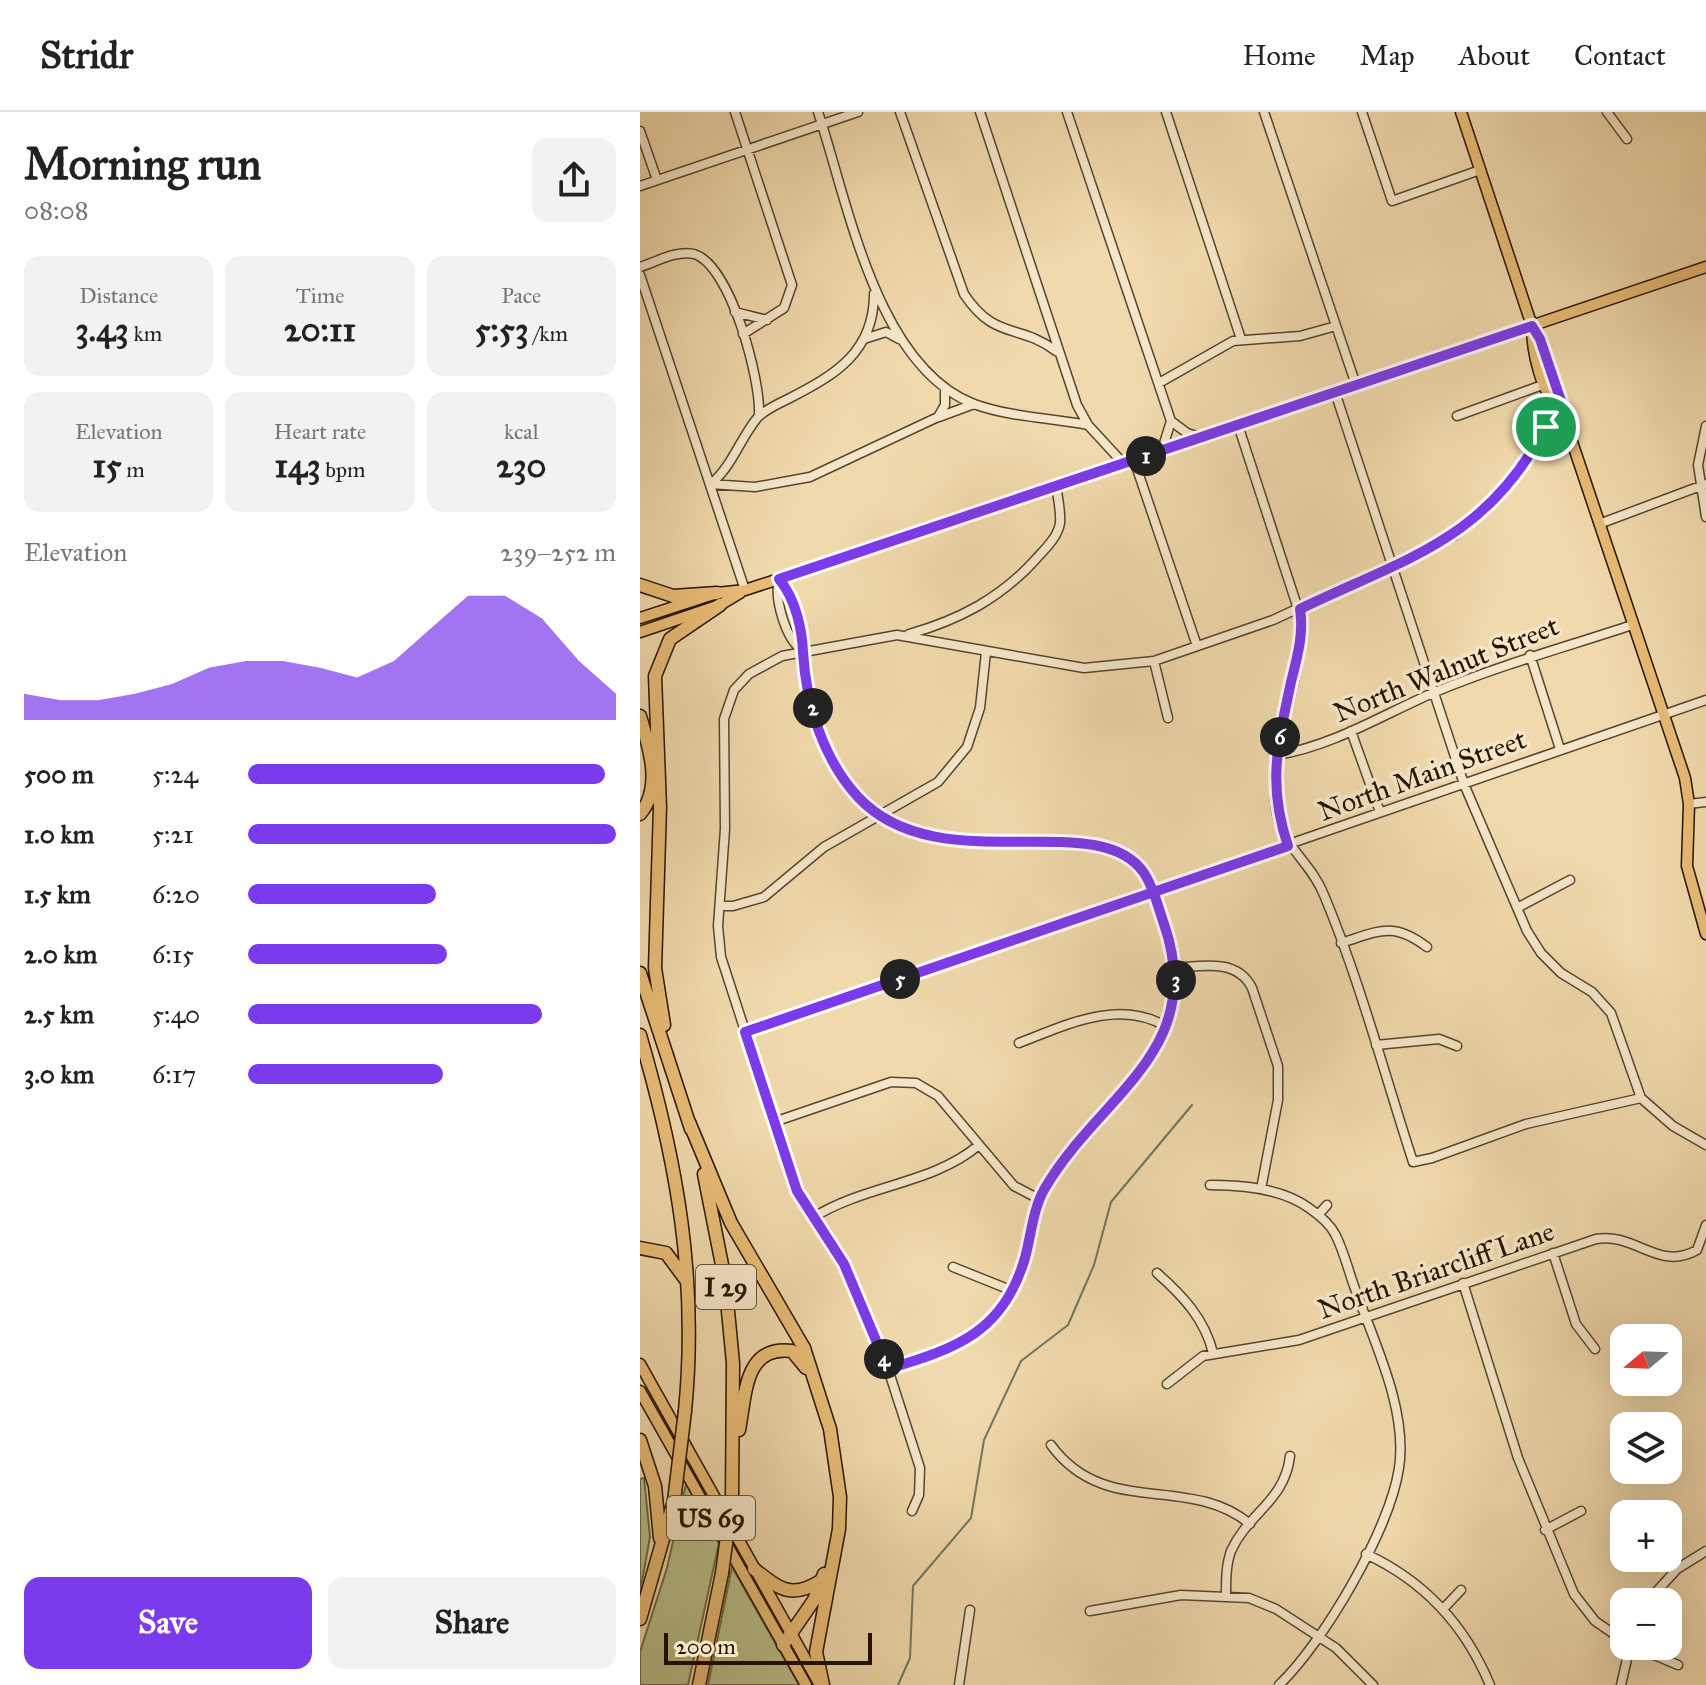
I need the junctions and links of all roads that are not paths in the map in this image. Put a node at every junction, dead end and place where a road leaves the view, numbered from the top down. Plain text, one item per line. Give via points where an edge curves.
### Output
1 (735, 112) edge
2 (818, 112) edge
3 (858, 112) edge
4 (900, 112) edge
5 (980, 112) edge
6 (1067, 112) edge
7 (1166, 112) edge
8 (1264, 112) edge
9 (1362, 112) edge
10 (1461, 112) edge
11 (1607, 112) edge
12 (822, 125) junction
13 (640, 131) edge
14 (1627, 139) dead end
15 (748, 150) junction
16 (1480, 170) junction
17 (657, 180) junction
18 (640, 186) edge
19 (640, 267) edge
20 (1706, 267) edge
21 (640, 275) edge
22 (874, 285) junction
23 (735, 312) junction
24 (768, 320) junction
25 (1336, 326) junction
26 (1532, 326) junction
27 (1049, 328) junction
28 (743, 334) junction
29 (863, 339) junction
30 (1037, 339) junction
31 (1241, 339) junction
32 (900, 340) junction
33 (1056, 352) junction
34 (1159, 383) junction
35 (1545, 384) junction
36 (1356, 385) junction
37 (945, 388) junction
38 (1335, 392) junction
39 (759, 393) junction
40 (974, 404) junction
41 (777, 405) junction
42 (1077, 405) junction
43 (1562, 412) junction
44 (759, 415) junction
45 (1457, 416) dead end
46 (938, 417) junction
47 (1065, 421) junction
48 (1171, 421) junction
49 (1088, 425) junction
50 (1238, 425) junction
51 (1706, 426) edge
52 (1201, 437) junction
53 (1162, 450) junction
54 (1128, 462) junction
55 (723, 472) junction
56 (728, 483) junction
57 (710, 484) junction
58 (1703, 485) edge
59 (1056, 486) junction
60 (1706, 517) edge
61 (1599, 524) junction
62 (1390, 566) junction
63 (779, 579) junction
64 (640, 585) edge
65 (745, 590) junction
66 (719, 599) junction
67 (1300, 609) junction
68 (640, 618) edge
69 (1632, 625) junction
70 (930, 628) junction
71 (640, 632) edge
72 (905, 635) junction
73 (930, 641) junction
74 (1197, 646) junction
75 (803, 651) junction
76 (986, 652) junction
77 (1530, 655) junction
78 (1154, 661) junction
79 (1434, 693) junction
80 (1706, 700) edge
81 (1663, 713) junction
82 (640, 716) edge
83 (1168, 718) dead end
84 (1351, 731) junction
85 (1560, 749) junction
86 (1277, 755) junction
87 (1464, 784) junction
88 (1706, 802) edge
89 (1689, 804) junction
90 (891, 809) junction
91 (871, 810) junction
92 (1380, 812) junction
93 (640, 814) edge
94 (880, 816) junction
95 (871, 821) junction
96 (891, 822) junction
97 (1288, 846) junction
98 (1570, 880) dead end
99 (1153, 892) junction
100 (720, 906) junction
101 (1517, 908) junction
102 (1705, 926) edge
103 (1341, 943) junction
104 (1427, 947) dead end
105 (1175, 968) junction
106 (640, 973) edge
107 (1167, 1027) junction
108 (745, 1032) junction
109 (640, 1035) edge
110 (1019, 1043) dead end
111 (1376, 1045) junction
112 (1457, 1046) dead end
113 (665, 1048) junction
114 (1279, 1091) junction
115 (1291, 1091) dead end
116 (1641, 1098) junction
117 (689, 1122) junction
118 (774, 1122) junction
119 (979, 1145) junction
120 (1706, 1145) edge
121 (1210, 1185) dead end
122 (1261, 1189) junction
123 (1039, 1199) junction
124 (1327, 1205) dead end
125 (1318, 1215) junction
126 (814, 1217) junction
127 (1706, 1225) edge
128 (640, 1248) edge
129 (1553, 1253) junction
130 (953, 1267) dead end
131 (1157, 1273) dead end
132 (1463, 1283) junction
133 (688, 1284) junction
134 (1013, 1291) junction
135 (1365, 1317) junction
136 (1595, 1349) dead end
137 (1213, 1353) junction
138 (640, 1364) edge
139 (888, 1369) junction
140 (1167, 1384) dead end
141 (640, 1391) edge
142 (640, 1440) edge
143 (1051, 1445) dead end
144 (734, 1456) junction
145 (1290, 1456) dead end
146 (912, 1511) dead end
147 (1581, 1511) dead end
148 (1250, 1524) junction
149 (1545, 1530) junction
150 (1706, 1551) edge
151 (1366, 1554) junction
152 (661, 1557) junction
153 (754, 1569) junction
154 (822, 1580) junction
155 (1660, 1588) edge
156 (1461, 1590) dead end
157 (1226, 1595) junction
158 (1443, 1609) junction
159 (970, 1610) dead end
160 (1090, 1611) dead end
161 (640, 1619) edge
162 (790, 1632) junction
163 (1610, 1633) edge
164 (1318, 1638) junction
165 (783, 1645) junction
166 (1628, 1660) edge
167 (1666, 1660) edge
168 (1678, 1665) dead end
169 (699, 1685) edge
170 (806, 1685) edge
171 (822, 1685) edge
172 (959, 1685) edge
173 (1279, 1685) edge
174 (1373, 1685) edge
175 (1490, 1685) edge
176 (1621, 1685) edge

1 - 15 street
2 - 12 street
3 - 12 street
4 - 30 street via 964,294 994,327
5 - 27 street
6 - 34 street
7 - 31 street
8 - 25 street
9 - 16 street via 1392,201
10 - 16 main road
11 - 14 street
12 - 15 street
12 - 22 street
13 - 17 street
15 - 17 street
15 - 24 street via 792,280 787,304
16 - 26 main road
17 - 18 street
19 - 23 street via 693,254 714,271
20 - 26 main road
21 - 57 street
22 - 29 street
22 - 32 street
23 - 24 street
23 - 28 street
24 - 28 street
25 - 31 street via 1300,336
25 - 36 street
26 - 35 main road
26 - 36 main road
26 - 43 main road
27 - 30 street
27 - 33 street
28 - 39 street
29 - 32 street via 886,332
29 - 41 street via 831,378
30 - 33 street
31 - 34 street via 1216,347
32 - 37 street
33 - 42 street
34 - 48 street
35 - 43 main road via 1553,405
35 - 45 street
36 - 38 main road
37 - 40 street
37 - 46 street
38 - 50 main road
38 - 62 street
39 - 41 street
39 - 44 street
40 - 46 street
40 - 47 street
41 - 44 street
42 - 47 street
42 - 49 street
43 - 61 main road
43 - 62 street via 1486,510 1441,543
44 - 55 street
46 - 56 street via 810,477 755,487
47 - 49 street
48 - 52 street
48 - 53 street
49 - 54 street
50 - 52 main road
50 - 67 street
51 - 58 street via 1698,465
52 - 53 main road
53 - 54 main road
54 - 59 main road
54 - 74 street
55 - 56 street
55 - 57 street
56 - 57 street
57 - 65 street
58 - 60 street
58 - 61 street
59 - 63 main road
59 - 70 street via 1060,524 1042,553 988,602
61 - 69 main road
62 - 67 street
62 - 79 street
63 - 65 main road
63 - 75 street via 779,601 793,642
64 - 66 highway via 673,596
65 - 66 main road
66 - 68 main road
66 - 71 main road
66 - 113 highway via 670,639 655,676 660,807 654,955
67 - 74 street
67 - 86 street via 1301,640
69 - 77 street, North Walnut Street
69 - 81 main road
70 - 72 street
70 - 73 street
72 - 73 street
72 - 75 street
73 - 76 street
74 - 78 street
75 - 91 street via 821,738 847,785
75 - 100 street via 749,674 734,690 724,719
76 - 78 street via 1084,668
76 - 90 street via 980,708 965,752 938,782
77 - 79 street, North Walnut Street
77 - 85 street
78 - 83 street
79 - 84 street, North Walnut Street
79 - 87 street
80 - 81 street, North Main Street
81 - 85 street, North Main Street
81 - 89 main road
82 - 93 highway via 653,777 652,794
84 - 86 street, North Walnut Street
84 - 92 street
85 - 87 street, North Main Street
86 - 97 street via 1275,801
87 - 92 street, North Main Street
87 - 101 street
88 - 89 street
89 - 102 main road via 1687,866
90 - 94 street
90 - 96 street
91 - 94 street
91 - 95 street
92 - 97 street, North Main Street
94 - 95 street
94 - 96 street
95 - 100 street via 817,852 764,897
96 - 99 street via 964,843 1104,845 1137,865
97 - 99 street, North Main Street
97 - 103 street via 1320,886
98 - 101 street
99 - 105 street
99 - 108 street, North Main Street
100 - 108 street via 721,957
101 - 116 street via 1541,953 1611,1013
103 - 104 street via 1388,928 1402,930
103 - 111 street
105 - 107 street
105 - 114 street via 1217,965 1249,981 1277,1052
106 - 113 highway, I 29
107 - 110 street via 1119,1013 1099,1015
107 - 123 street via 1155,1051
108 - 118 street
109 - 133 highway, I 29 via 681,1202
111 - 112 street via 1439,1039
111 - 116 street via 1413,1162 1526,1124
113 - 117 highway, I 29
114 - 115 street
114 - 122 street
116 - 120 street
117 - 144 highway, I 29 via 703,1164 725,1280
117 - 171 highway via 731,1223 804,1348 830,1429 839,1529 816,1652
118 - 119 street via 885,1083 911,1081 934,1093
118 - 126 street via 797,1191
119 - 123 street via 1014,1186
119 - 126 street via 937,1169 849,1199
121 - 122 street
122 - 125 street via 1290,1197
123 - 134 street
124 - 125 street
125 - 135 street via 1335,1233
126 - 139 street via 844,1264
127 - 129 street, North Briarcliff Lane via 1697,1250 1683,1258 1668,1259 1607,1237
128 - 133 highway via 666,1253
129 - 132 street, North Briarcliff Lane
129 - 136 street via 1576,1324
130 - 134 street
131 - 137 street via 1200,1320
132 - 135 street, North Briarcliff Lane
132 - 149 street
133 - 152 highway, I 29, bridge via 691,1354 674,1501
134 - 139 street via 1000,1314 973,1337
135 - 137 street, North Briarcliff Lane via 1274,1346
135 - 151 street via 1401,1440 1395,1490
137 - 140 street, North Briarcliff Lane via 1195,1360
138 - 153 main road, US 69
139 - 146 street via 920,1468
141 - 165 main road, US 69
142 - 152 highway via 655,1486
143 - 148 street via 1075,1472 1104,1486 1211,1501
144 - 154 highway via 750,1369 768,1351 792,1351 806,1368 829,1451 833,1525
144 - 169 highway, I 29, bridge via 722,1573
145 - 148 street via 1287,1479
147 - 149 street
148 - 157 street via 1229,1558
149 - 163 street via 1580,1604
150 - 155 street via 1677,1569
151 - 158 street via 1410,1579
151 - 164 street
152 - 161 highway, I 29
153 - 154 highway via 780,1590 807,1589
153 - 162 main road, US 69
154 - 162 highway
156 - 158 street
157 - 160 street via 1181,1595
157 - 164 street via 1276,1609
158 - 175 street
159 - 172 street
162 - 165 highway
162 - 171 main road, US 69
164 - 173 street
164 - 174 street via 1348,1658
165 - 170 main road, US 69
166 - 176 street
167 - 168 street

